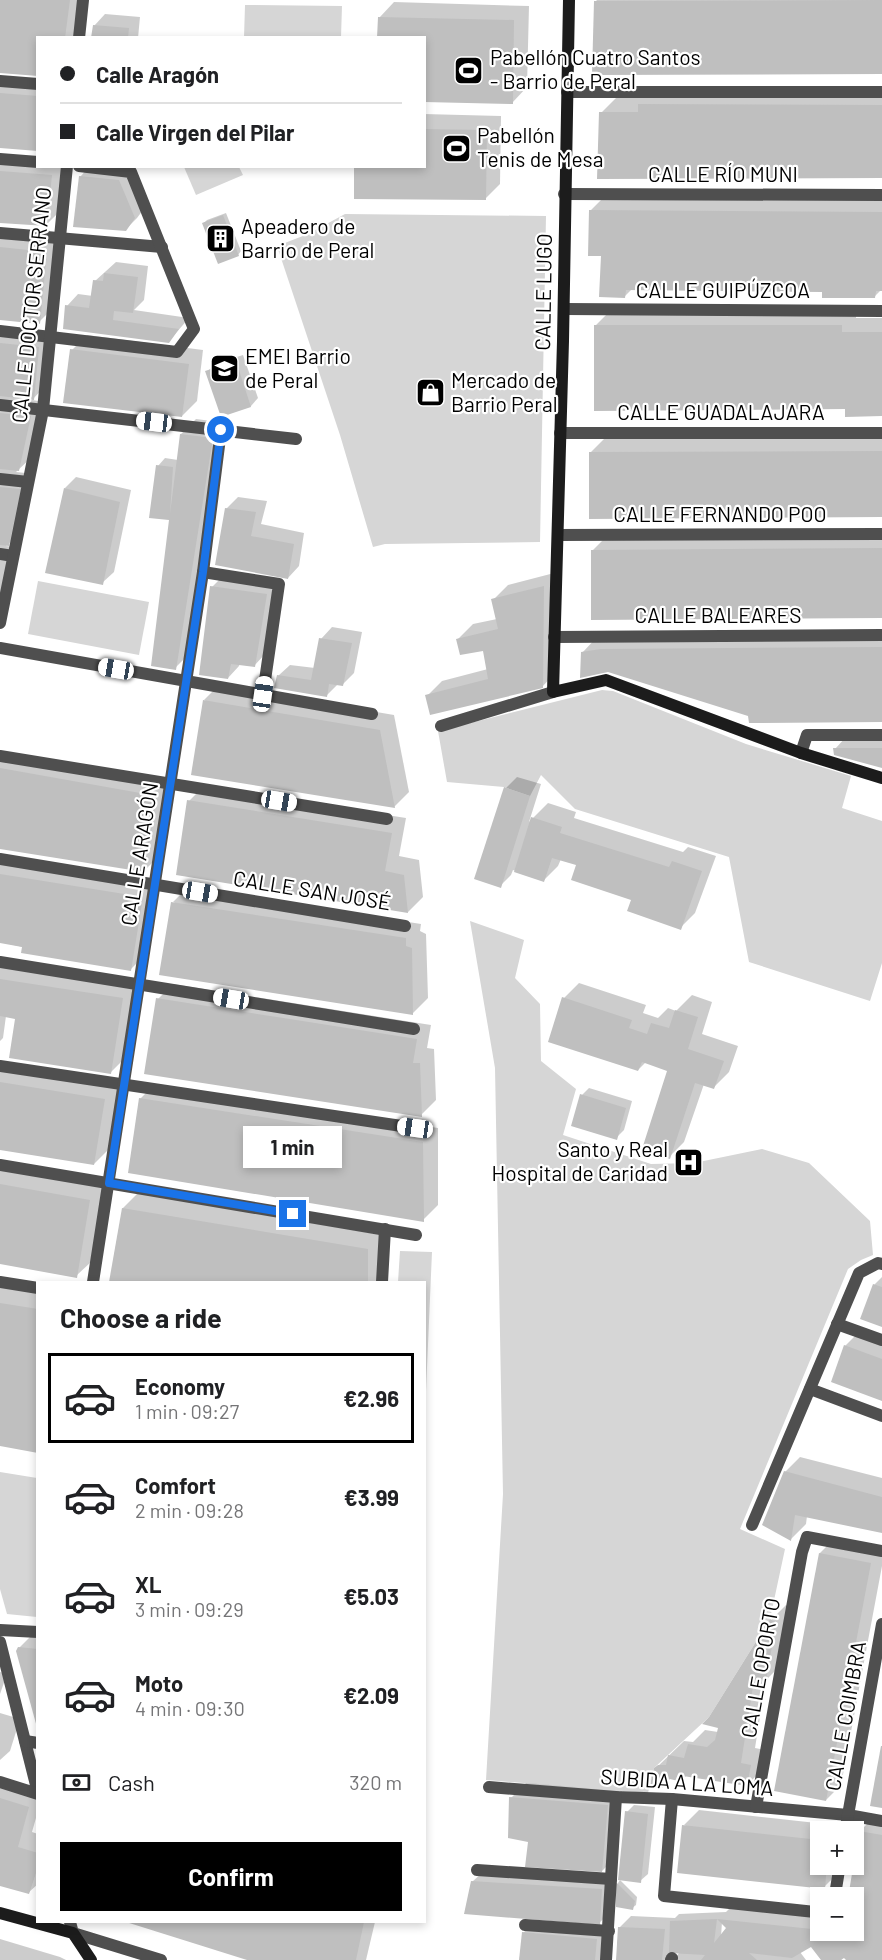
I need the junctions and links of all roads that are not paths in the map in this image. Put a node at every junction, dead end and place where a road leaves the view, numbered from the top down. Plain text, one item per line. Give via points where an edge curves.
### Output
1 (83, 0) edge
2 (569, 0) edge
3 (79, 36) edge
4 (0, 81) edge
5 (36, 84) edge
6 (567, 92) junction
7 (882, 92) edge
8 (0, 159) edge
9 (36, 162) edge
10 (67, 168) edge
11 (96, 168) edge
12 (564, 194) junction
13 (882, 195) edge
14 (0, 233) edge
15 (61, 238) junction
16 (162, 247) junction
17 (564, 309) junction
18 (882, 311) edge
19 (0, 331) edge
20 (50, 337) junction
21 (0, 405) edge
22 (43, 410) junction
23 (221, 430) junction
24 (560, 433) junction
25 (882, 433) edge
26 (296, 440) dead end
27 (0, 479) edge
28 (28, 482) junction
29 (882, 534) edge
30 (558, 535) junction
31 (0, 554) edge
32 (13, 556) junction
33 (203, 572) junction
34 (0, 623) edge
35 (882, 635) edge
36 (554, 637) junction
37 (0, 648) edge
38 (186, 681) junction
39 (553, 692) junction
40 (263, 694) junction
41 (372, 714) dead end
42 (441, 726) dead end
43 (882, 735) edge
44 (801, 753) junction
45 (0, 756) edge
46 (882, 778) edge
47 (170, 784) junction
48 (387, 819) dead end
49 (0, 859) edge
50 (155, 885) junction
51 (405, 926) dead end
52 (0, 962) edge
53 (140, 984) junction
54 (414, 1029) dead end
55 (0, 1066) edge
56 (124, 1084) junction
57 (415, 1128) dead end
58 (0, 1165) edge
59 (109, 1183) junction
60 (385, 1229) junction
61 (416, 1235) dead end
62 (882, 1264) edge
63 (93, 1281) edge
64 (382, 1281) edge
65 (0, 1282) edge
66 (36, 1288) edge
67 (837, 1324) junction
68 (882, 1340) edge
69 (810, 1389) junction
70 (882, 1416) edge
71 (752, 1525) dead end
72 (882, 1551) edge
73 (882, 1624) edge
74 (0, 1630) edge
75 (36, 1632) edge
76 (0, 1642) edge
77 (3, 1665) edge
78 (31, 1742) edge
79 (36, 1778) edge
80 (0, 1782) edge
81 (489, 1787) dead end
82 (36, 1792) edge
83 (616, 1797) junction
84 (672, 1798) junction
85 (756, 1807) junction
86 (848, 1815) junction
87 (847, 1821) edge
88 (882, 1821) edge
89 (477, 1870) dead end
90 (611, 1879) junction
91 (810, 1911) edge
92 (0, 1913) edge
93 (36, 1920) edge
94 (51, 1923) edge
95 (525, 1924) dead end
96 (71, 1927) edge
97 (609, 1931) junction
98 (91, 1960) edge
99 (161, 1960) edge
100 (606, 1960) edge

1 - 3 street
2 - 6 street, CALLE LUGO
4 - 5 street
6 - 7 street
6 - 12 street, CALLE LUGO
8 - 9 street
10 - 15 street, CALLE DOCTOR SERRANO
11 - 16 street via 131,172
12 - 13 street, CALLE RÍO MUNI
12 - 17 street, CALLE LUGO
14 - 15 street
15 - 16 street
15 - 20 street, CALLE DOCTOR SERRANO
16 - 20 street via 194,329 177,352
17 - 18 street, CALLE GUIPÚZCOA
17 - 24 street, CALLE LUGO
19 - 20 street
20 - 22 street, CALLE DOCTOR SERRANO
21 - 22 street
22 - 23 street
22 - 28 street, CALLE DOCTOR SERRANO
23 - 26 street
23 - 33 street, CALLE ARAGÓN
24 - 25 street, CALLE GUADALAJARA
24 - 30 street, CALLE LUGO
27 - 28 street
28 - 32 street, CALLE DOCTOR SERRANO
29 - 30 street, CALLE FERNANDO POO
30 - 36 street, CALLE LUGO
31 - 32 street
32 - 34 street, CALLE DOCTOR SERRANO
33 - 38 street, CALLE ARAGÓN
33 - 40 street via 279,584
35 - 36 street, CALLE BALEARES
36 - 39 street, CALLE LUGO
37 - 38 street
38 - 40 street
38 - 47 street, CALLE ARAGÓN
39 - 42 street
39 - 44 street via 606,680
40 - 41 street
43 - 44 street via 807,735
44 - 46 street
45 - 47 street
47 - 48 street
47 - 50 street, CALLE ARAGÓN
49 - 50 street, CALLE SAN JOSÉ
50 - 51 street, CALLE SAN JOSÉ
50 - 53 street, CALLE ARAGÓN
52 - 53 street
53 - 54 street
53 - 56 street, CALLE ARAGÓN
55 - 56 street
56 - 57 street
56 - 59 street, CALLE ARAGÓN
58 - 59 street
59 - 60 street
59 - 63 street, CALLE ARAGÓN
60 - 61 street
60 - 64 street
62 - 67 street via 859,1273
65 - 66 street
67 - 68 street
67 - 69 street
69 - 70 street
69 - 71 street
72 - 85 street, CALLE OPORTO via 807,1537
73 - 86 street, CALLE COIMBRA
74 - 75 street
76 - 77 street
77 - 78 street
78 - 79 street
80 - 82 street
81 - 83 street, SUBIDA A LA LOMA
83 - 84 street, SUBIDA A LA LOMA
83 - 90 street
84 - 85 street, SUBIDA A LA LOMA
84 - 91 street via 664,1896
85 - 86 street, SUBIDA A LA LOMA
86 - 87 street, CALLE COIMBRA
86 - 88 street, SUBIDA A LA LOMA
89 - 90 street
90 - 97 street
92 - 93 street
94 - 96 street
95 - 97 street
96 - 98 street
96 - 99 street
97 - 100 street

